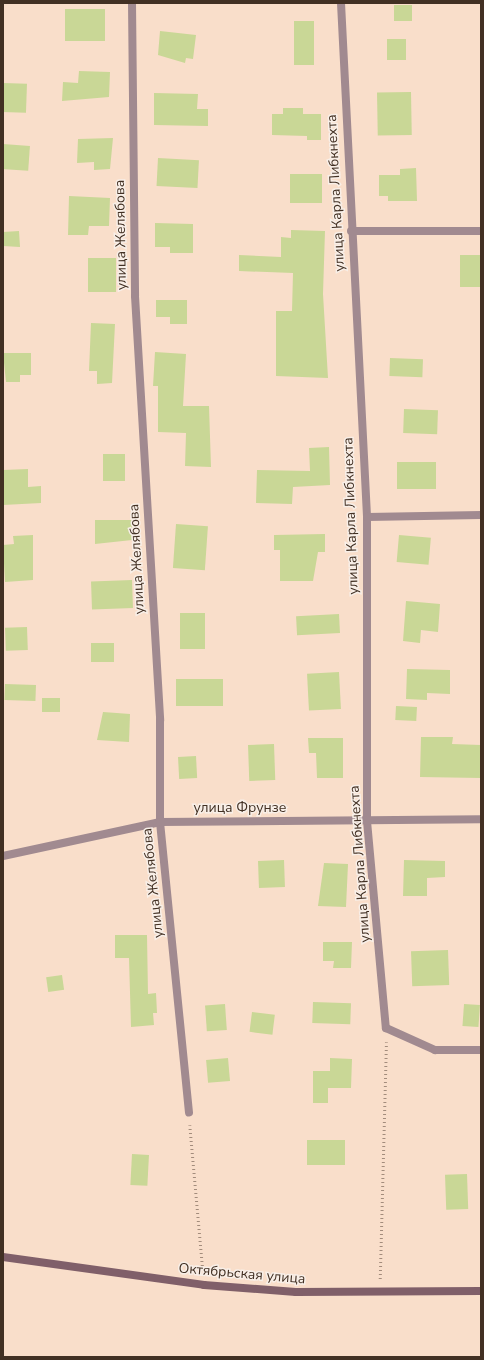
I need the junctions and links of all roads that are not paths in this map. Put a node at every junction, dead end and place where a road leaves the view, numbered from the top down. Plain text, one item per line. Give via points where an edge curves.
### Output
1 (132, 3) edge
2 (341, 3) edge
3 (481, 230) edge
4 (351, 232) junction
5 (481, 515) edge
6 (366, 517) junction
7 (481, 819) edge
8 (367, 821) junction
9 (160, 822) junction
10 (3, 856) edge
11 (481, 1050) edge
12 (189, 1113) road end
13 (3, 1257) edge
14 (481, 1291) edge

1 - 9 street, улица Желябова via 134,296 160,720
2 - 4 street, улица Карла Либкнехта
3 - 4 street
4 - 6 street, улица Карла Либкнехта
5 - 6 street
6 - 8 street, улица Карла Либкнехта
7 - 8 street, улица Фрунзе
8 - 9 street, улица Фрунзе
8 - 11 street, улица Карла Либкнехта via 386,1028 435,1050
9 - 10 street, улица Фрунзе
9 - 12 street, улица Желябова
13 - 14 main road, Октябрьская улица via 204,1285 296,1292

